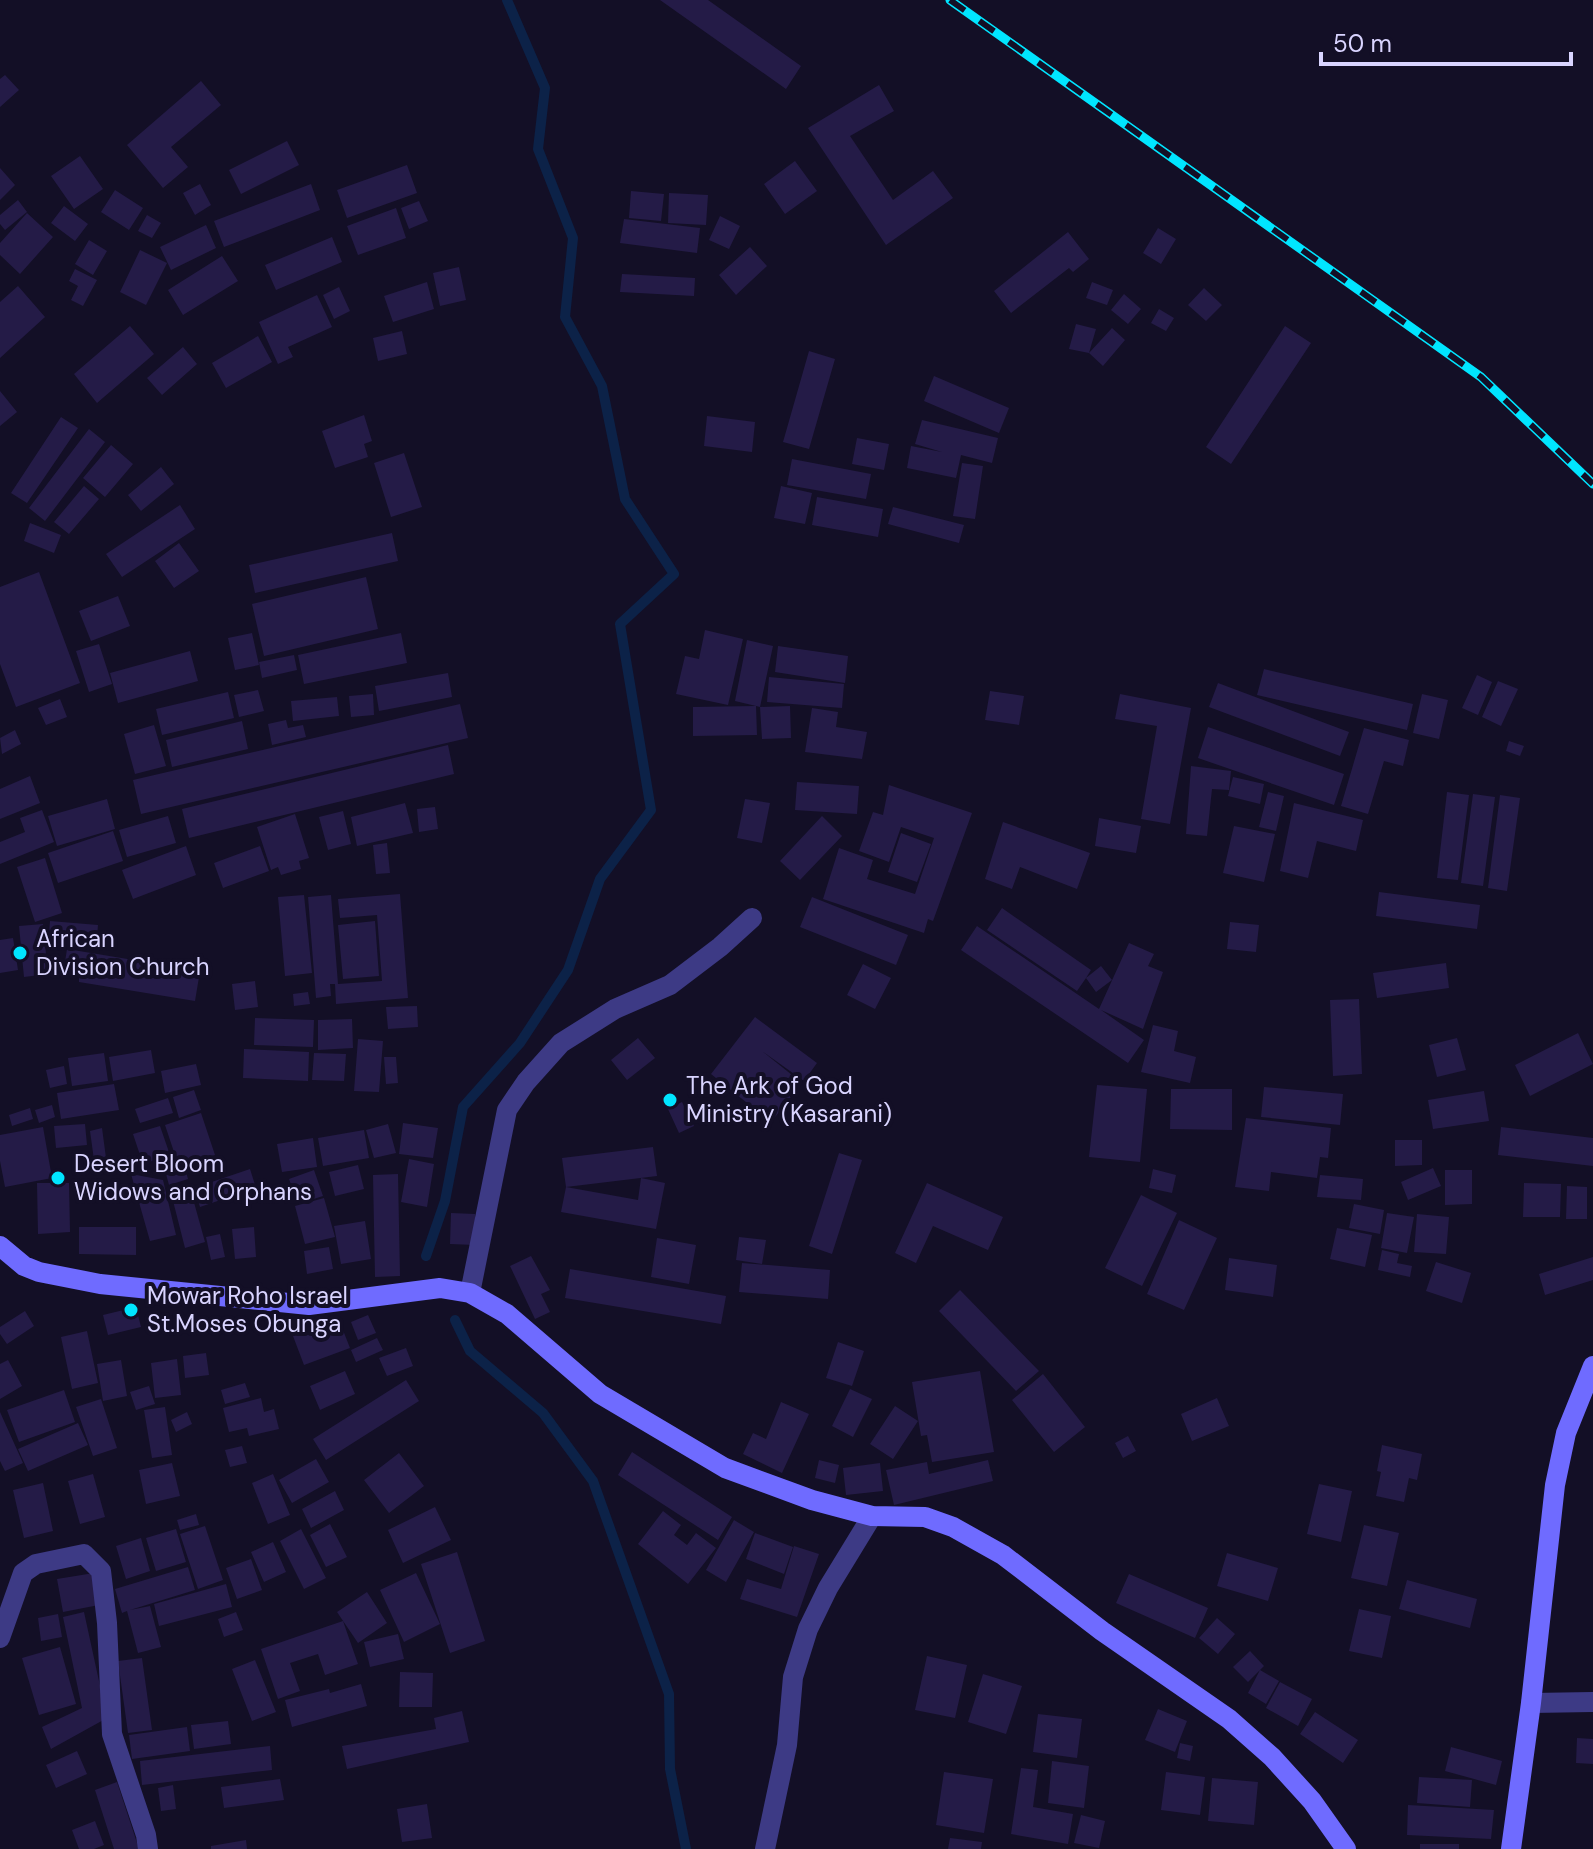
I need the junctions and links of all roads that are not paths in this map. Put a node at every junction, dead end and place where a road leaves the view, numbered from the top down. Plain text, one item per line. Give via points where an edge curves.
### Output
1 (752, 918) dead end
2 (0, 1246) edge
3 (470, 1293) junction
4 (1593, 1366) edge
5 (872, 1516) junction
6 (0, 1638) edge
7 (1593, 1702) edge
8 (1531, 1703) junction
9 (148, 1849) edge
10 (765, 1849) edge
11 (1346, 1849) edge
12 (1511, 1849) edge

1 - 3 street via 670,985 615,1009 561,1043 526,1082 507,1110
2 - 3 street via 39,1272 100,1284 309,1305 440,1288
3 - 5 street via 507,1314 600,1394 725,1468
4 - 8 street via 1566,1433 1555,1485
5 - 10 street via 828,1588 796,1665 787,1745
5 - 11 street via 925,1517 1003,1555 1229,1719 1312,1801
6 - 9 street via 23,1573 36,1564 84,1554 101,1571 112,1734
7 - 8 street
8 - 12 street

